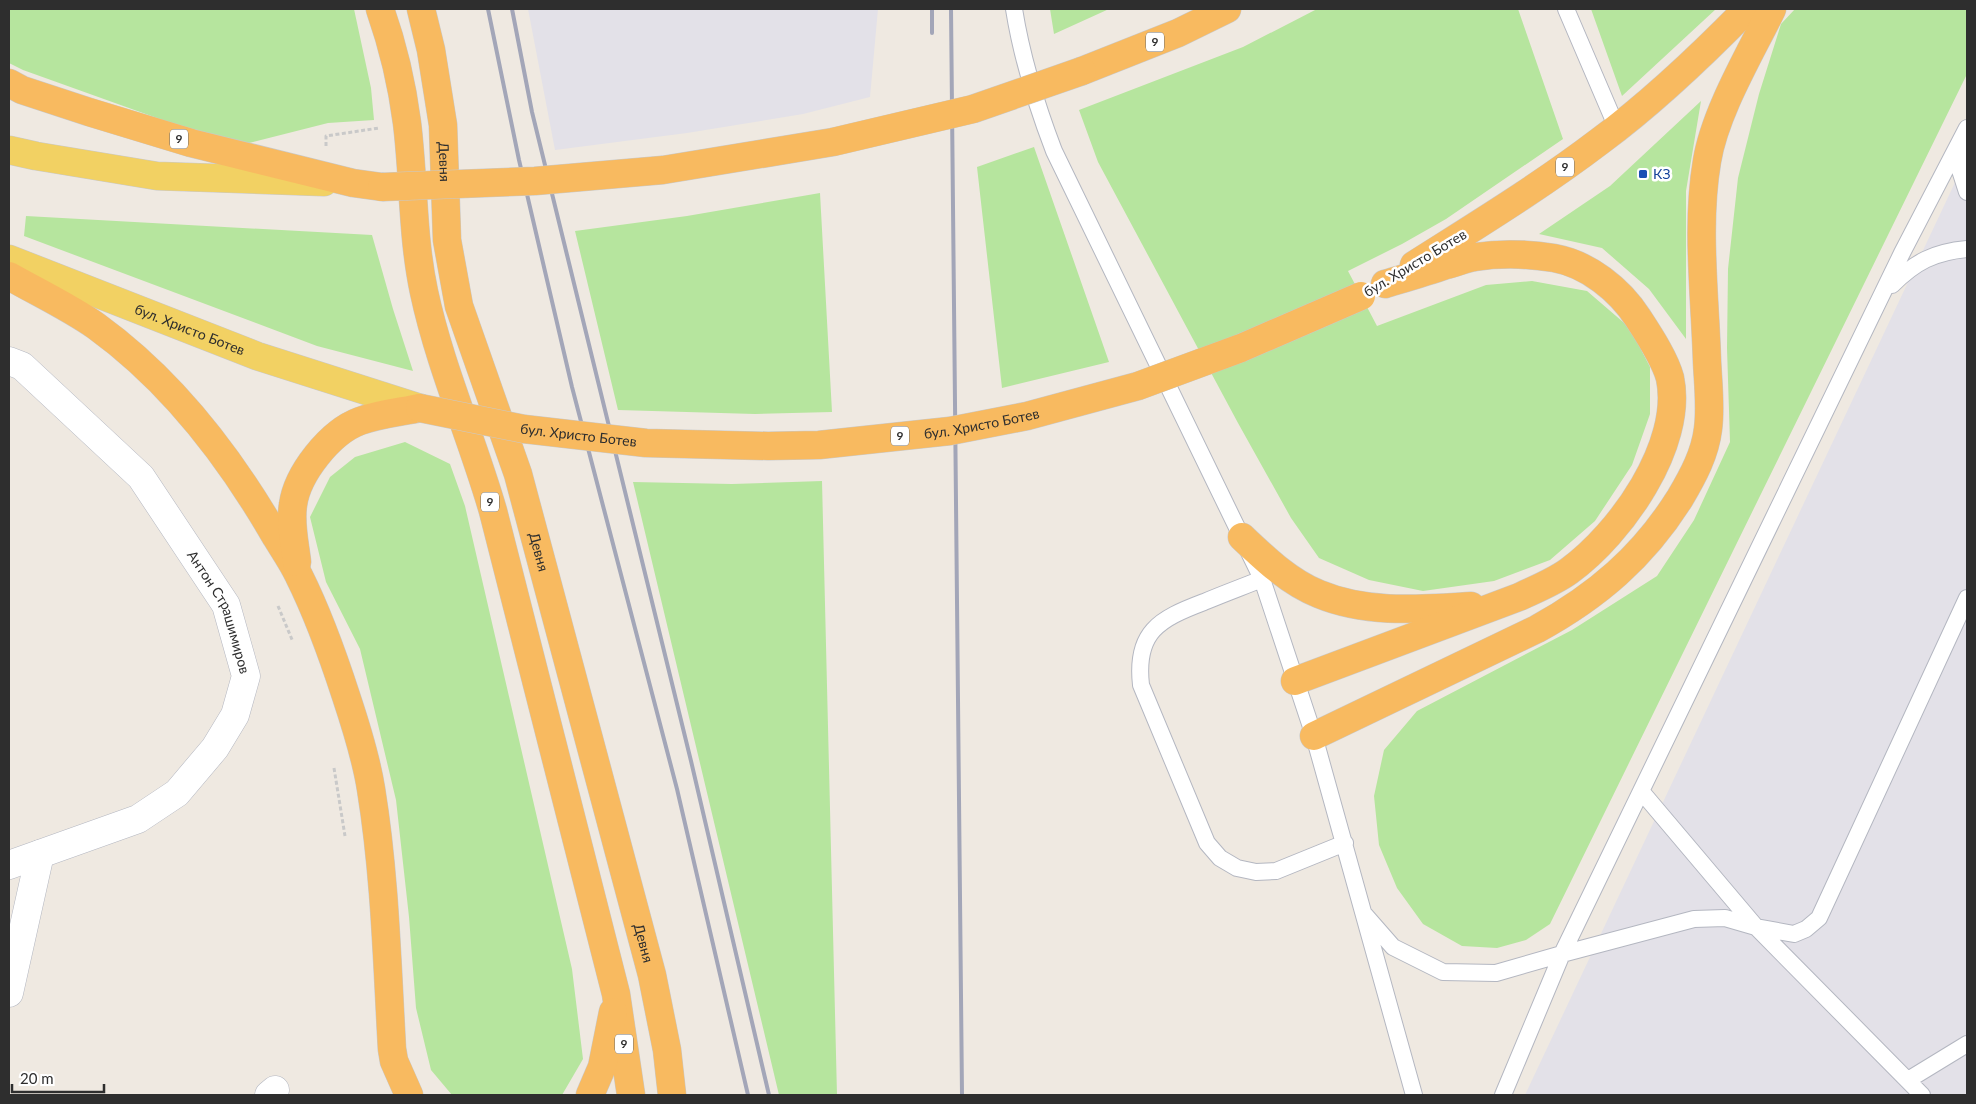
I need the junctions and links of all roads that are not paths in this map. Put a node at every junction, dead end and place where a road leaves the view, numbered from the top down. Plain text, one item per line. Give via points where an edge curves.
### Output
1 (380, 9) edge
2 (421, 9) edge
3 (1014, 9) edge
4 (1227, 9) edge
5 (1566, 9) edge
6 (1747, 9) edge
7 (1772, 9) edge
8 (9, 83) edge
9 (1617, 128) junction
10 (1967, 128) edge
11 (1958, 146) junction
12 (9, 150) edge
13 (353, 183) junction
14 (1967, 192) edge
15 (1967, 249) edge
16 (9, 259) edge
17 (9, 276) edge
18 (1385, 284) junction
19 (1883, 294) junction
20 (9, 362) edge
21 (420, 408) junction
22 (1242, 537) junction
23 (299, 576) junction
24 (1262, 579) junction
25 (1967, 598) edge
26 (1497, 605) junction
27 (1295, 681) junction
28 (1314, 736) junction
29 (1641, 791) junction
30 (1345, 843) junction
31 (40, 854) junction
32 (9, 865) edge
33 (1362, 912) junction
34 (1756, 927) junction
35 (1562, 954) junction
36 (9, 993) edge
37 (616, 994) junction
38 (1967, 1044) edge
39 (1908, 1080) junction
40 (409, 1095) edge
41 (590, 1095) edge
42 (631, 1095) edge
43 (672, 1095) edge
44 (1414, 1095) edge
45 (1503, 1095) edge
46 (1922, 1095) edge

1 - 37 highway, 9 via 396,63 407,123 412,198 424,292 493,511
2 - 43 highway, Девня via 432,50 443,125 447,240 459,306 518,474 652,975
3 - 22 lane via 1020,48 1054,151
4 - 13 highway, 9, bridge via 1178,33 1082,71 974,109 833,142 663,170 535,181 382,187
5 - 9 lane
6 - 9 highway, бул. Христо Ботев / 9 via 1706,52
7 - 28 highway via 1720,117 1707,160 1702,220 1708,428 1698,464 1677,502 1636,557 1563,614
8 - 13 highway, 9 via 22,90 182,140
9 - 18 highway, бул. Христо Ботев / 9 via 1510,204
10 - 11 lane
11 - 14 lane via 1958,164
11 - 19 lane
12 - 13 main road via 156,176
15 - 19 lane via 1926,258 1908,269
16 - 21 main road, бул. Христо Ботев via 257,356
17 - 23 highway via 94,325 161,384 226,458
18 - 21 highway, бул. Христо Ботев / 9, bridge via 1241,348 1138,386 1027,416 950,431 819,445 646,443 524,429
18 - 26 highway via 1474,257 1502,254 1556,258 1586,270 1630,306 1658,351 1670,378 1668,430 1643,486 1616,524 1591,553 1568,571 1541,587
19 - 29 lane
20 - 31 street, Антон Страшимиров via 22,366 140,477 226,605 246,676 236,715 215,748 177,793 138,819
21 - 23 highway, 9 via 370,418 346,428 310,466 292,505
22 - 24 lane
22 - 26 highway via 1292,579 1318,594 1346,602 1379,608 1413,609
23 - 40 highway, 9 via 337,668 371,787 383,890 392,1049
24 - 27 lane
24 - 30 lane via 1166,618 1142,647 1141,685 1207,843 1220,858 1237,868 1256,872 1276,871
25 - 34 lane via 1819,918 1794,934
26 - 27 highway
27 - 28 lane
28 - 30 lane
29 - 34 lane
29 - 35 lane
30 - 33 lane
31 - 32 street, Антон Страшимиров
31 - 36 street
33 - 35 lane via 1393,947 1444,972 1496,973
33 - 44 lane
34 - 35 lane via 1725,918 1694,919
34 - 39 lane
35 - 45 lane
37 - 41 highway via 602,1067
37 - 42 highway, 9
38 - 39 lane
39 - 46 lane

